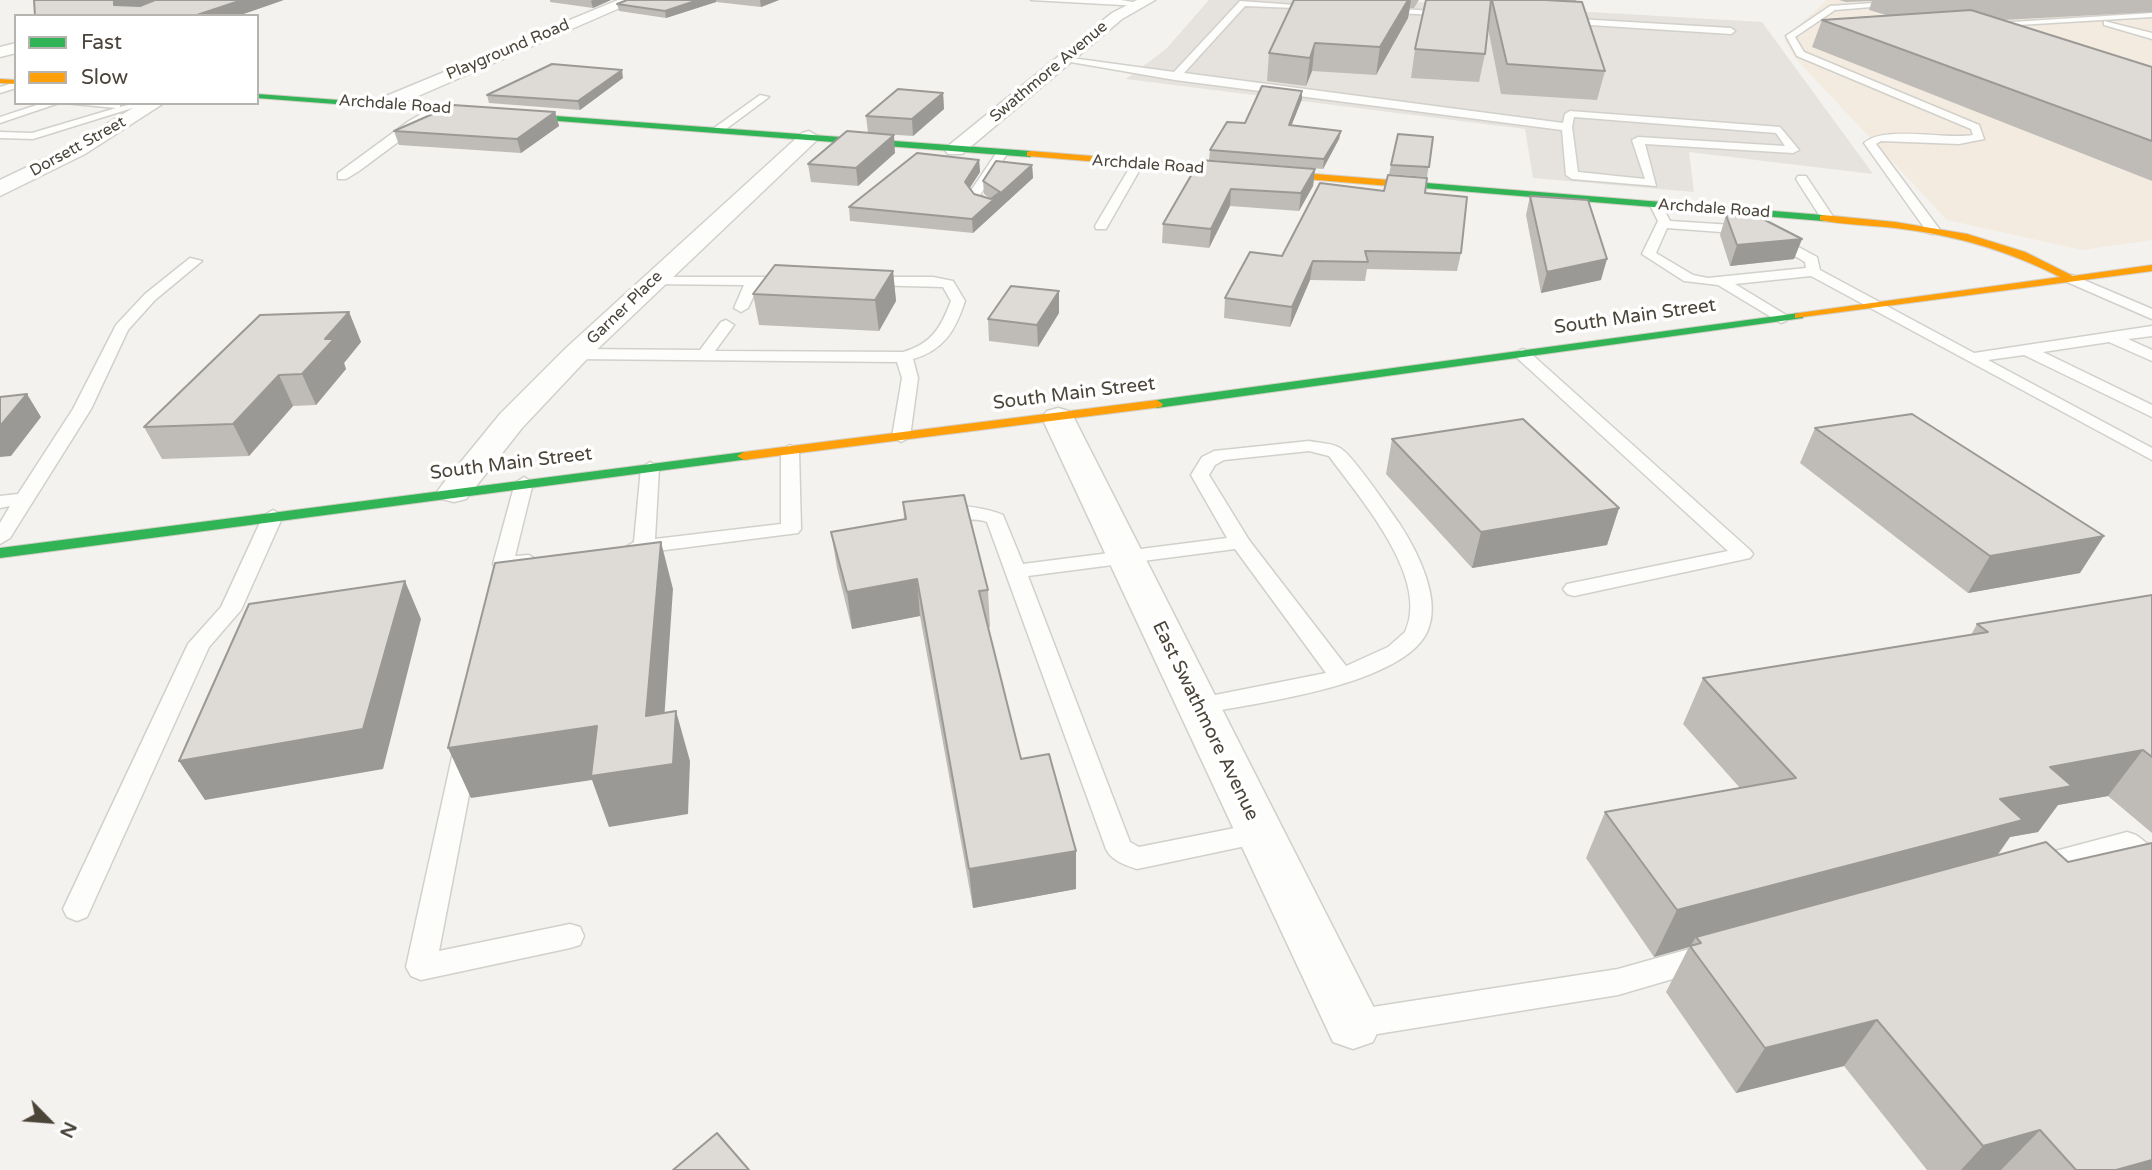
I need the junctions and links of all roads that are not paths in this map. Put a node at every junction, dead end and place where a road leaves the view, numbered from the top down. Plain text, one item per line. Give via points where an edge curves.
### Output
1 (631, 0) edge
2 (1035, 0) edge
3 (1090, 0) edge
4 (1620, 0) edge
5 (1627, 0) edge
6 (1952, 0) edge
7 (1144, 2) edge
8 (1334, 8) edge
9 (1372, 9) edge
10 (1468, 15) edge
11 (2152, 15) edge
12 (2092, 18) junction
13 (1551, 20) edge
14 (1970, 25) edge
15 (1731, 32) dead end
16 (2152, 36) edge
17 (1064, 60) junction
18 (1175, 77) junction
19 (259, 96) edge
20 (764, 97) dead end
21 (386, 103) junction
22 (48, 105) edge
23 (144, 105) edge
24 (146, 105) edge
25 (437, 108) junction
26 (0, 120) edge
27 (1567, 127) junction
28 (718, 130) junction
29 (0, 135) edge
30 (809, 137) junction
31 (955, 150) junction
32 (1001, 154) junction
33 (1137, 164) junction
34 (342, 176) dead end
35 (1802, 178) dead end
36 (0, 189) edge
37 (1656, 205) junction
38 (992, 206) edge
39 (1739, 211) junction
40 (1828, 218) junction
41 (1663, 224) junction
42 (1101, 226) dead end
43 (1933, 230) junction
44 (1758, 231) junction
45 (195, 261) dead end
46 (2147, 271) edge
47 (1813, 272) junction
48 (2072, 279) junction
49 (653, 281) junction
50 (808, 281) edge
51 (850, 281) edge
52 (1721, 281) junction
53 (753, 282) junction
54 (1874, 306) junction
55 (741, 308) dead end
56 (2152, 315) edge
57 (1781, 318) junction
58 (726, 325) dead end
59 (2152, 331) edge
60 (2111, 337) junction
61 (2027, 349) junction
62 (576, 354) junction
63 (705, 354) junction
64 (1522, 354) junction
65 (2152, 356) edge
66 (904, 357) junction
67 (1971, 358) junction
68 (2152, 412) edge
69 (1058, 418) junction
70 (901, 437) junction
71 (790, 450) junction
72 (2152, 455) edge
73 (650, 468) junction
74 (524, 483) junction
75 (454, 492) junction
76 (25, 499) junction
77 (0, 502) edge
78 (274, 516) junction
79 (913, 518) edge
80 (0, 538) edge
81 (1240, 542) junction
82 (644, 547) junction
83 (619, 550) edge
84 (0, 553) edge
85 (554, 558) edge
86 (1126, 558) junction
87 (503, 564) junction
88 (1015, 571) junction
89 (1574, 589) dead end
90 (498, 591) edge
91 (1341, 676) junction
92 (1198, 706) junction
93 (470, 725) edge
94 (1260, 833) junction
95 (2152, 863) edge
96 (2006, 875) edge
97 (77, 909) dead end
98 (570, 936) dead end
99 (1738, 948) edge
100 (1353, 1024) joint

1 - 21 street, Playground Road
2 - 3 lane
3 - 7 lane
4 - 5 lane
6 - 43 lane via 1833,8 1790,36 1800,54 1975,127 1980,137 1959,141 1880,138 1870,143
7 - 17 street, Swathmore Avenue via 1117,16
8 - 18 lane via 1242,3
9 - 10 lane
11 - 12 lane
12 - 14 lane
12 - 16 lane
13 - 15 lane
17 - 18 lane
17 - 31 street, Swathmore Avenue
18 - 27 lane
19 - 21 main road, Archdale Road
20 - 28 lane
21 - 25 main road, Archdale Road
22 - 26 lane
23 - 29 lane via 33,136
24 - 36 street, Dorsett Street via 78,150
25 - 28 main road, Archdale Road
25 - 34 lane
27 - 27 lane via 1572,175 1652,183 1637,140 1793,150 1780,130 1570,114
28 - 30 main road, Archdale Road
30 - 31 main road, Archdale Road
30 - 49 street, Garner Place
31 - 32 main road, Archdale Road
32 - 33 main road, Archdale Road
32 - 38 lane via 974,195
33 - 37 main road, Archdale Road
33 - 42 lane
35 - 40 lane
37 - 39 main road, Archdale Road
37 - 41 lane
39 - 40 main road, Archdale Road
39 - 44 lane
40 - 43 main road, Archdale Road
41 - 44 lane
41 - 52 lane via 1649,254 1689,278
43 - 48 main road, Archdale Road via 2014,251
44 - 47 lane via 1812,260
45 - 76 lane via 150,297 121,328 82,409
46 - 48 main road, South Main Street
47 - 52 lane
47 - 54 lane
48 - 54 main road, South Main Street
48 - 56 lane
49 - 53 lane
49 - 62 street, Garner Place
50 - 53 lane
51 - 66 lane via 948,284 958,300 947,334 926,352
52 - 57 lane
53 - 55 lane
54 - 57 main road, South Main Street
54 - 67 lane
57 - 64 main road, South Main Street
58 - 63 lane
59 - 60 lane
60 - 61 lane
60 - 65 lane
61 - 67 lane
61 - 68 lane
62 - 63 lane
62 - 75 street, Garner Place via 511,421
63 - 66 lane
64 - 69 main road, South Main Street
64 - 89 lane via 1743,554
66 - 70 lane via 909,378
67 - 72 lane
69 - 70 main road, South Main Street
69 - 86 street, East Swathmore Avenue
70 - 71 main road, South Main Street
71 - 73 main road, South Main Street
71 - 82 lane via 791,529
73 - 74 main road, South Main Street
73 - 82 lane
74 - 75 main road, South Main Street
74 - 87 lane
75 - 78 main road, South Main Street
76 - 77 lane
76 - 80 lane
78 - 84 main road, South Main Street
78 - 97 lane via 230,610 199,644
79 - 88 lane via 977,511 996,519
81 - 86 lane
81 - 91 lane
81 - 91 lane via 1200,475 1208,461 1220,455 1309,446 1335,452 1397,535 1421,612 1415,634 1388,659
82 - 83 lane
85 - 87 lane
86 - 88 lane
86 - 92 street, East Swathmore Avenue
87 - 90 lane
88 - 94 lane via 1119,849 1137,858
91 - 92 lane
92 - 94 street, East Swathmore Avenue
93 - 98 lane via 421,967
94 - 100 street, East Swathmore Avenue
95 - 96 lane via 2127,842
99 - 100 lane via 1618,982

